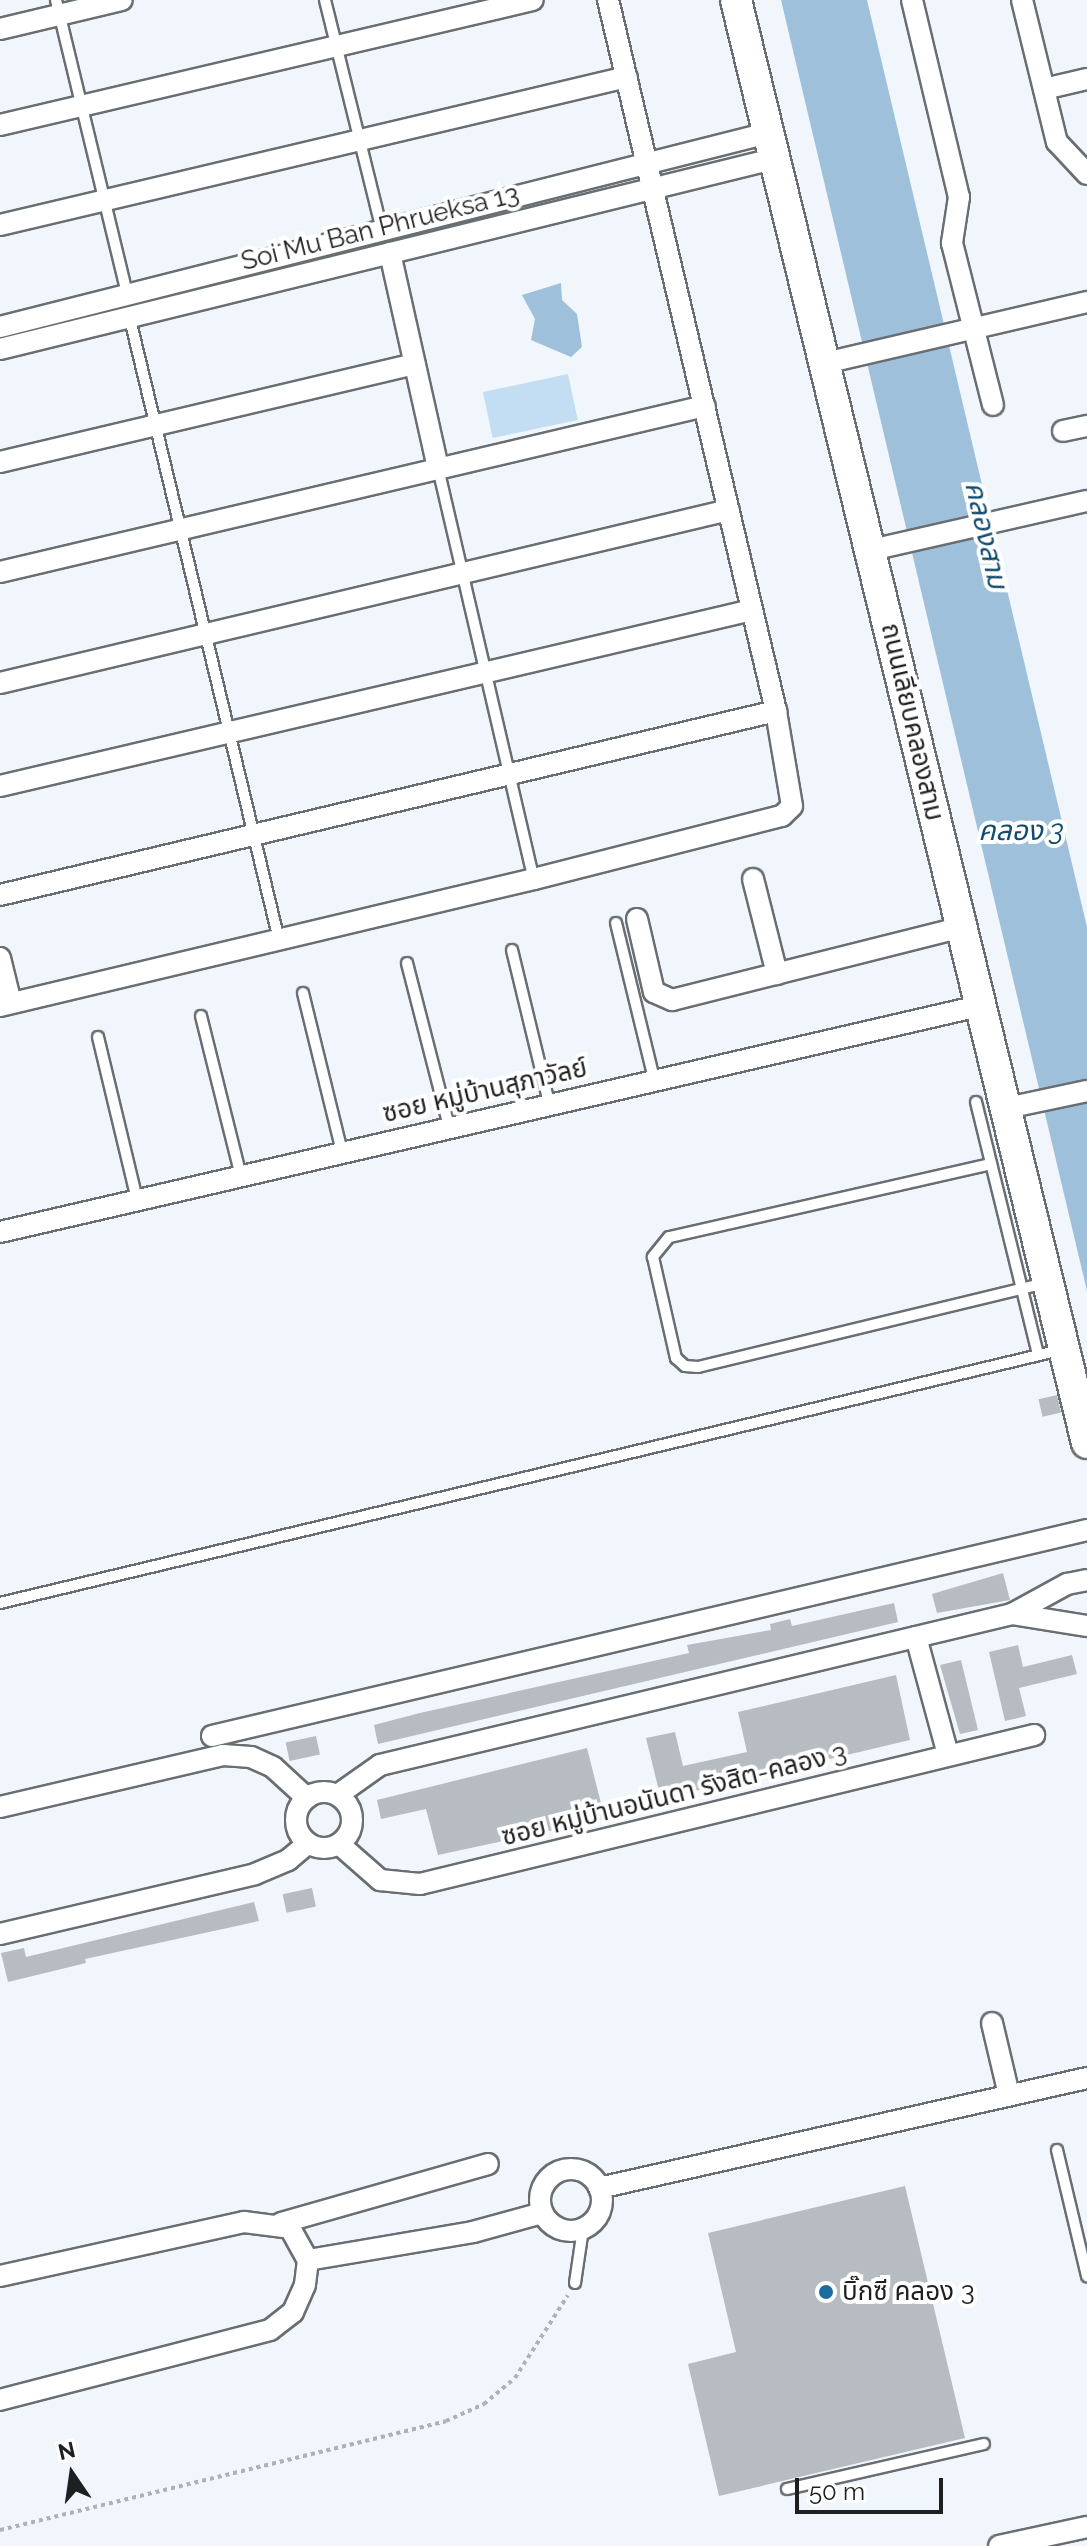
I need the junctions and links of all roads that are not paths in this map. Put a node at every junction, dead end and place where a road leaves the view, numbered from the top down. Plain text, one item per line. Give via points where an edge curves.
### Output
1 (122, 0) edge
2 (325, 0) edge
3 (533, 0) edge
4 (608, 0) edge
5 (736, 0) edge
6 (912, 0) edge
7 (1022, 0) edge
8 (58, 7) edge
9 (0, 29) edge
10 (336, 46) junction
11 (627, 77) junction
12 (1087, 79) edge
13 (1044, 89) junction
14 (82, 106) junction
15 (0, 125) edge
16 (358, 140) junction
17 (770, 146) junction
18 (649, 164) junction
19 (1087, 174) edge
20 (654, 186) junction
21 (104, 200) junction
22 (0, 225) edge
23 (382, 231) junction
24 (390, 253) junction
25 (128, 297) junction
26 (1087, 302) edge
27 (130, 319) junction
28 (0, 327) edge
29 (966, 328) junction
30 (0, 349) edge
31 (825, 363) junction
32 (415, 364) junction
33 (993, 405) dead end
34 (705, 406) junction
35 (156, 425) junction
36 (1087, 426) edge
37 (1063, 431) dead end
38 (0, 462) edge
39 (438, 468) junction
40 (1087, 501) edge
41 (729, 510) junction
42 (180, 530) junction
43 (871, 550) junction
44 (0, 572) edge
45 (463, 573) junction
46 (752, 610) junction
47 (205, 634) junction
48 (486, 672) junction
49 (0, 683) edge
50 (776, 711) junction
51 (229, 732) junction
52 (510, 774) junction
53 (0, 786) edge
54 (253, 835) junction
55 (534, 879) junction
56 (753, 879) dead end
57 (0, 895) edge
58 (637, 919) dead end
59 (616, 923) dead end
60 (962, 927) junction
61 (279, 940) junction
62 (512, 950) dead end
63 (0, 958) edge
64 (407, 963) dead end
65 (777, 974) junction
66 (303, 993) dead end
67 (5, 1005) edge
68 (983, 1005) junction
69 (201, 1016) dead end
70 (98, 1037) dead end
71 (654, 1079) junction
72 (1087, 1091) edge
73 (976, 1102) dead end
74 (549, 1103) junction
75 (1007, 1108) junction
76 (449, 1126) junction
77 (342, 1152) junction
78 (991, 1164) junction
79 (241, 1177) junction
80 (137, 1200) junction
81 (0, 1232) edge
82 (1034, 1286) junction
83 (1051, 1352) junction
84 (1087, 1443) edge
85 (1087, 1530) edge
86 (1087, 1580) edge
87 (0, 1603) edge
88 (1012, 1614) junction
89 (1087, 1626) edge
90 (916, 1637) junction
91 (1034, 1735) dead end
92 (212, 1736) dead end
93 (948, 1755) junction
94 (339, 1794) junction
95 (307, 1798) junction
96 (0, 1807) edge
97 (308, 1843) junction
98 (339, 1844) junction
99 (0, 1934) edge
100 (992, 2023) dead end
101 (1087, 2078) edge
102 (1009, 2095) junction
103 (1057, 2150) dead end
104 (488, 2164) dead end
105 (599, 2188) junction
106 (542, 2213) junction
107 (281, 2223) junction
108 (583, 2229) junction
109 (308, 2260) junction
110 (0, 2276) edge
111 (1087, 2276) edge
112 (575, 2283) road end
113 (0, 2400) edge
114 (984, 2444) dead end
115 (787, 2489) dead end
116 (1087, 2527) edge
117 (999, 2546) edge

1 - 8 street
2 - 10 lane
3 - 10 street
4 - 11 street
5 - 17 main road, ถนนเลียบคลองสาม
6 - 29 street via 959,197 952,243
7 - 13 street
8 - 9 street
8 - 14 lane
10 - 14 street
10 - 16 lane
11 - 16 street
11 - 18 street
12 - 13 street
13 - 19 street via 1057,142
14 - 15 street
14 - 21 lane
16 - 21 street
16 - 23 lane
17 - 18 street, Soi Mu Ban Phrueksa 13
17 - 20 street, Soi Mu Ban Phrueksa 13
17 - 31 main road, ถนนเลียบคลองสาม
18 - 20 street
18 - 23 street, Soi Mu Ban Phrueksa 13
20 - 24 street, Soi Mu Ban Phrueksa 13
20 - 34 street
21 - 22 street
21 - 25 lane
23 - 25 street, Soi Mu Ban Phrueksa 13
24 - 27 street, Soi Mu Ban Phrueksa 13
24 - 32 street
25 - 28 street, Soi Mu Ban Phrueksa 13
26 - 29 street
27 - 30 street, Soi Mu Ban Phrueksa 13
27 - 35 lane
29 - 31 street
29 - 33 street
31 - 43 main road, ถนนเลียบคลองสาม
32 - 35 street
32 - 39 street
34 - 39 street
34 - 41 street
35 - 38 street
35 - 42 lane
36 - 37 street
39 - 42 street
39 - 45 lane
40 - 43 street
41 - 45 street
41 - 46 street
42 - 44 street
42 - 47 lane
43 - 60 main road, ถนนเลียบคลองสาม
45 - 47 street
45 - 48 lane
46 - 48 street
46 - 50 street
47 - 49 street
47 - 51 lane
48 - 51 street
48 - 52 lane
50 - 52 street
50 - 55 street via 794,794 782,816
51 - 53 street
51 - 54 lane
52 - 54 street
52 - 55 lane
54 - 57 street
54 - 61 lane
55 - 61 street
56 - 65 street
58 - 65 street via 660,999
59 - 71 lane
60 - 65 street
60 - 68 main road, ถนนเลียบคลองสาม
61 - 67 street
62 - 74 lane
63 - 67 street
64 - 76 lane
66 - 77 lane
68 - 71 street, ซอย หมู่บ้านสุภาวัลย์
68 - 75 main road, ถนนเลียบคลองสาม
69 - 79 lane
70 - 80 lane
71 - 74 street, ซอย หมู่บ้านสุภาวัลย์
72 - 75 street
73 - 78 lane
74 - 76 street, ซอย หมู่บ้านสุภาวัลย์
75 - 82 main road, ถนนเลียบคลองสาม
76 - 77 street, ซอย หมู่บ้านสุภาวัลย์
77 - 79 street, ซอย หมู่บ้านสุภาวัลย์
78 - 82 lane
78 - 82 lane via 669,1237 653,1257 676,1358 698,1367
79 - 80 street, ซอย หมู่บ้านสุภาวัลย์
80 - 81 street, ซอย หมู่บ้านสุภาวัลย์
82 - 83 main road, ถนนเลียบคลองสาม
83 - 84 main road, ถนนเลียบคลองสาม
83 - 87 lane
85 - 92 street
86 - 88 street via 1067,1584
88 - 89 street
88 - 90 street
90 - 93 street
90 - 94 street via 380,1765
91 - 93 street, ซอย หมู่บ้านอนันดา รังสิต-คลอง 3
93 - 98 street, ซอย หมู่บ้านอนันดา รังสิต-คลอง 3 via 420,1884 380,1880
94 - 95 street
94 - 98 street via 352,1816
95 - 96 street via 273,1767 251,1757 223,1755
95 - 97 street via 296,1816
97 - 98 street via 321,1848
97 - 99 street via 288,1860 255,1874
100 - 102 street
101 - 102 street
102 - 105 street
103 - 111 lane
104 - 107 street
105 - 106 street via 587,2174 559,2172 540,2193
105 - 108 street via 601,2207
106 - 108 street via 564,2231
106 - 109 street via 473,2232
107 - 109 street via 299,2240
107 - 110 street via 208,2228
108 - 112 lane
109 - 113 street via 305,2285 293,2312 270,2330
114 - 115 lane
116 - 117 street

